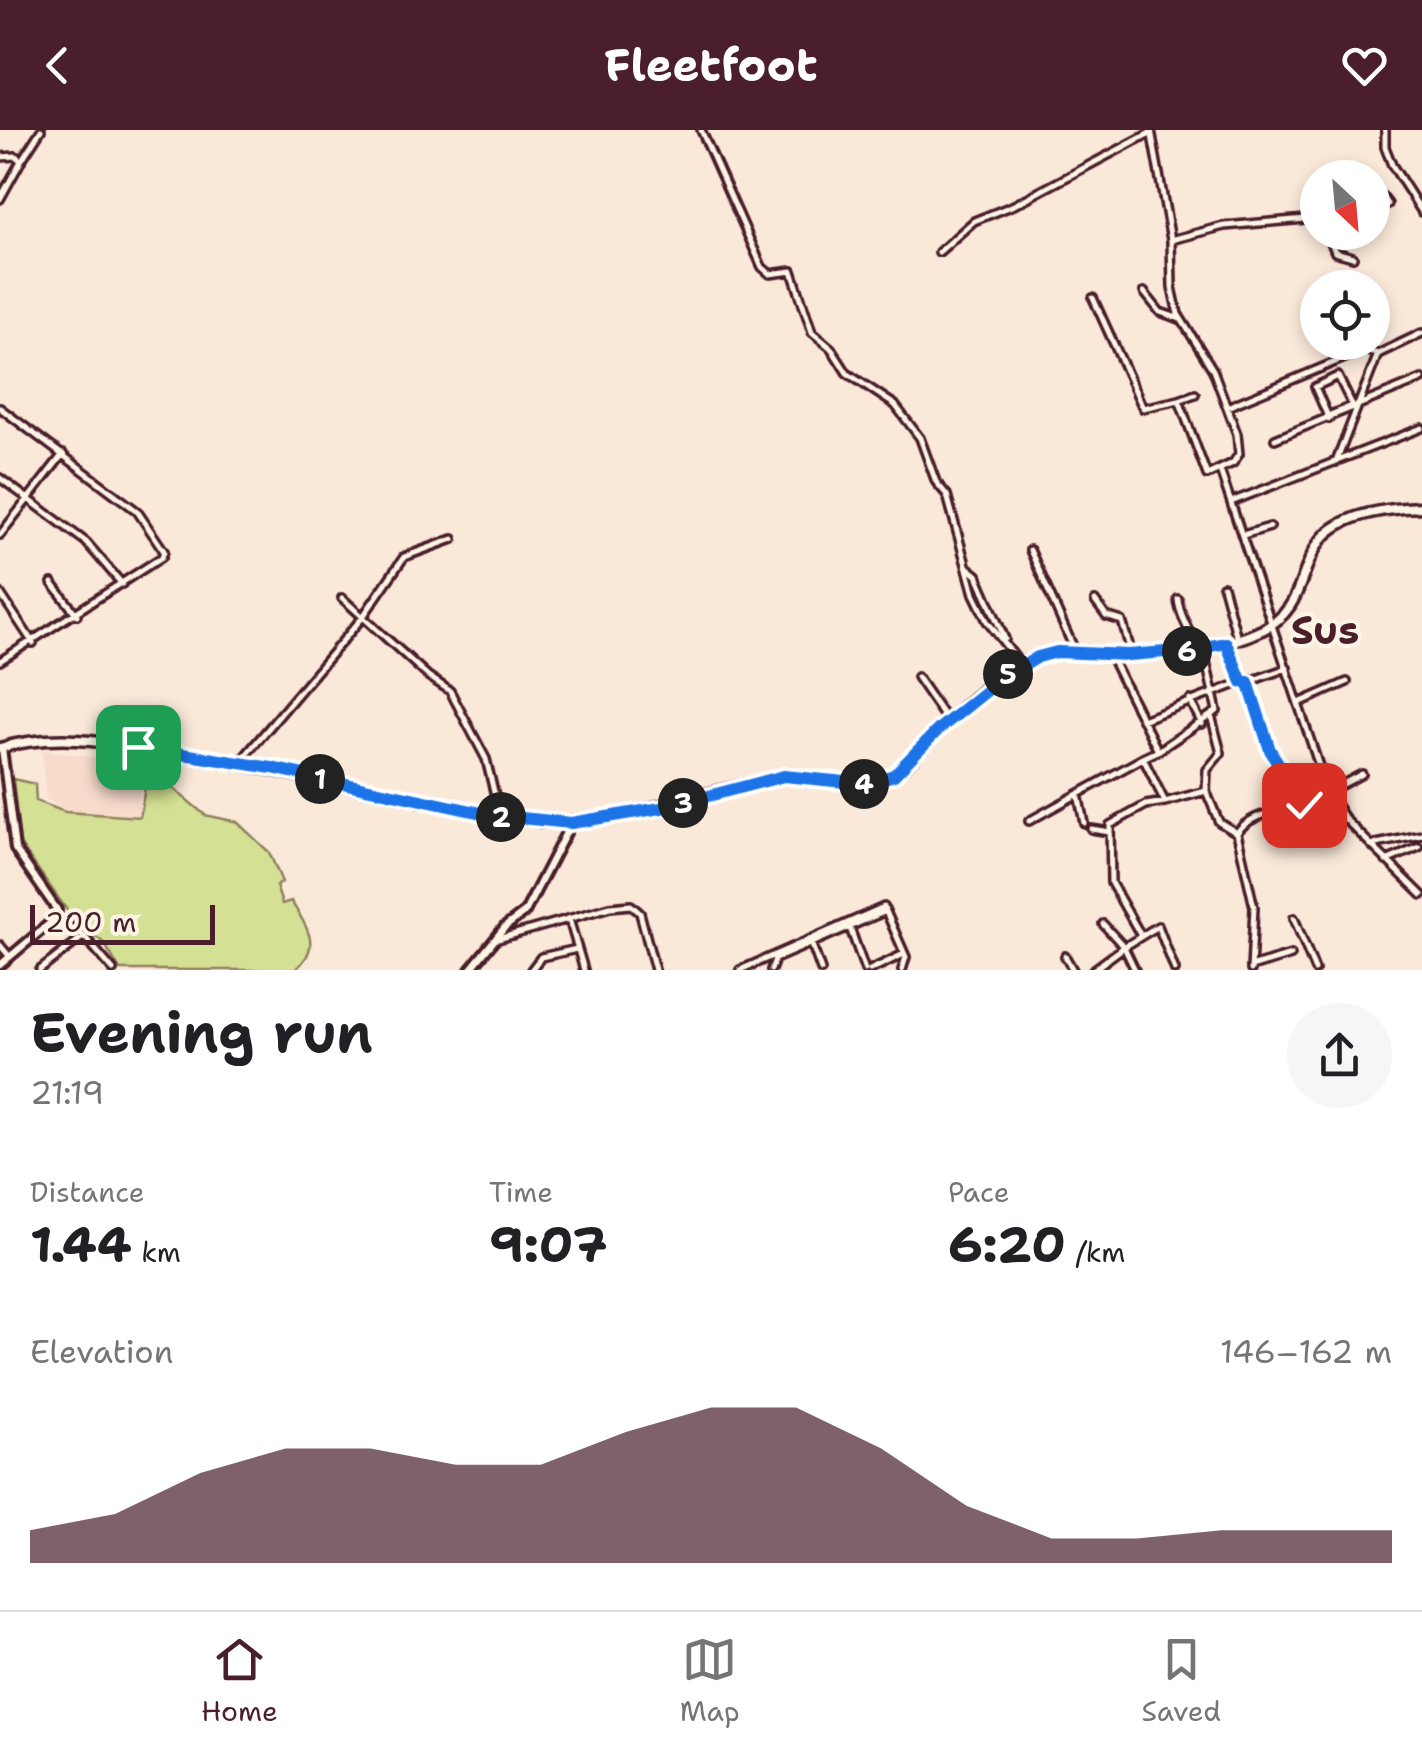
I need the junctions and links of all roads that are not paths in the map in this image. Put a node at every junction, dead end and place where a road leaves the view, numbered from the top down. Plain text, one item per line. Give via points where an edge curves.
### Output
1 (41, 130) edge
2 (701, 130) edge
3 (1385, 130) edge
4 (1151, 132) edge
5 (0, 158) edge
6 (21, 161) junction
7 (0, 199) edge
8 (1422, 212) edge
9 (1300, 220) edge
10 (1171, 240) junction
11 (1334, 250) edge
12 (939, 252) dead end
13 (1353, 256) dead end
14 (1144, 292) dead end
15 (1093, 298) dead end
16 (1180, 319) junction
17 (1422, 333) edge
18 (1390, 348) edge
19 (1340, 360) edge
20 (1375, 360) edge
21 (1422, 379) edge
22 (1195, 394) dead end
23 (1179, 400) junction
24 (1227, 407) junction
25 (0, 408) edge
26 (1355, 408) junction
27 (1328, 418) junction
28 (1422, 428) edge
29 (1275, 439) dead end
30 (63, 454) junction
31 (1336, 462) junction
32 (1220, 470) junction
33 (0, 478) edge
34 (28, 497) junction
35 (1231, 502) junction
36 (1422, 507) edge
37 (1270, 527) dead end
38 (0, 535) edge
39 (1243, 535) junction
40 (453, 539) dead end
41 (1030, 550) dead end
42 (52, 583) dead end
43 (122, 584) junction
44 (1223, 586) dead end
45 (0, 593) edge
46 (342, 598) dead end
47 (1178, 599) dead end
48 (1095, 601) dead end
49 (76, 615) junction
50 (362, 618) junction
51 (1274, 624) junction
52 (1237, 641) junction
53 (33, 643) junction
54 (1226, 643) junction
55 (1199, 649) junction
56 (1075, 651) junction
57 (1109, 653) junction
58 (1132, 654) junction
59 (0, 661) edge
60 (1021, 664) junction
61 (1288, 668) junction
62 (917, 677) dead end
63 (1245, 682) junction
64 (1347, 682) dead end
65 (1213, 693) junction
66 (1190, 700) junction
67 (1299, 703) junction
68 (1212, 718) junction
69 (1142, 720) junction
70 (948, 722) junction
71 (1202, 724) junction
72 (1, 748) edge
73 (1158, 750) junction
74 (1143, 758) junction
75 (239, 763) junction
76 (1362, 774) dead end
77 (1206, 790) junction
78 (1328, 791) junction
79 (1078, 794) junction
80 (1165, 802) junction
81 (1304, 805) junction
82 (500, 816) junction
83 (1029, 821) dead end
84 (571, 823) junction
85 (1084, 823) dead end
86 (1242, 824) junction
87 (1227, 826) junction
88 (1091, 828) dead end
89 (1110, 832) junction
90 (1237, 834) junction
91 (1422, 835) edge
92 (1370, 845) junction
93 (1419, 848) dead end
94 (1386, 862) junction
95 (1422, 896) edge
96 (886, 911) junction
97 (56, 918) junction
98 (1294, 918) dead end
99 (569, 919) junction
100 (1103, 924) dead end
101 (850, 928) junction
102 (1140, 934) junction
103 (84, 936) junction
104 (494, 939) junction
105 (812, 944) junction
106 (0, 945) edge
107 (1124, 947) junction
108 (578, 949) junction
109 (904, 954) junction
110 (1290, 955) dead end
111 (1065, 956) dead end
112 (10, 957) junction
113 (0, 965) edge
114 (1313, 967) edge
115 (48, 968) edge
116 (1251, 968) edge
117 (40, 970) edge
118 (113, 970) edge
119 (470, 970) edge
120 (531, 970) edge
121 (584, 970) edge
122 (655, 970) edge
123 (740, 970) edge
124 (774, 970) edge
125 (821, 970) edge
126 (868, 970) edge
127 (902, 970) edge
128 (1074, 970) edge
129 (1093, 970) edge
130 (1135, 970) edge
131 (1175, 970) edge

1 - 6 street
2 - 60 street via 762,266 770,274 792,271 812,332 847,373 909,420 948,495 987,621
3 - 8 street via 1392,165
4 - 10 street
4 - 12 street via 1014,206 974,220
5 - 6 street
6 - 7 street
9 - 10 street via 1224,226
10 - 16 street
11 - 13 street
14 - 16 street via 1160,312
15 - 23 street via 1143,408
16 - 24 street via 1213,370
17 - 18 street
19 - 24 street
20 - 26 street
21 - 26 street
22 - 23 street
23 - 32 street via 1207,475
24 - 32 street via 1239,454
25 - 30 street
26 - 27 street
26 - 27 street via 1338,376 1315,386
26 - 31 street
27 - 29 street
28 - 31 street
30 - 34 street
30 - 43 street via 137,511 164,548 162,557
31 - 35 street
32 - 35 street
33 - 34 street
34 - 38 street
34 - 43 street via 86,542
35 - 39 street
36 - 51 main road via 1379,512 1335,528 1320,540 1302,590
37 - 39 street
39 - 51 street
40 - 50 street via 404,558
41 - 56 street
42 - 49 street
43 - 49 street
44 - 52 street
45 - 53 street
46 - 50 street
47 - 55 street
48 - 58 street via 1106,616 1122,621
49 - 53 street
50 - 75 street
50 - 82 street via 450,691 486,759
51 - 52 main road
51 - 61 street
52 - 54 main road
53 - 59 street
54 - 55 main road
54 - 63 street
55 - 58 main road
55 - 65 street
56 - 57 main road
56 - 60 main road
57 - 58 main road
57 - 69 street
60 - 70 main road
61 - 63 street
61 - 67 street
62 - 70 street
63 - 65 street
63 - 81 street via 1270,750
64 - 67 street
65 - 66 street
65 - 68 street
66 - 69 street
66 - 71 street
67 - 78 street
68 - 71 street
68 - 77 street via 1221,752 1207,770
69 - 73 street
70 - 84 main road via 894,775 865,784 784,776 667,807
71 - 73 street
72 - 75 main road via 74,738
72 - 97 street via 15,848 52,899
73 - 74 street
74 - 79 street
74 - 80 street
75 - 82 main road
76 - 78 street
77 - 80 street
77 - 87 street via 1212,812
78 - 81 street
78 - 92 street
79 - 83 street
79 - 85 street
80 - 89 street via 1112,822
81 - 86 street
82 - 84 main road
84 - 104 street via 525,912
86 - 87 street
86 - 90 street
87 - 90 street
88 - 89 street
89 - 102 street via 1112,883
90 - 116 street via 1254,907
91 - 92 street
92 - 94 street
93 - 94 street
94 - 95 street
96 - 101 street
96 - 109 street
96 - 123 street via 877,908
97 - 103 street
97 - 112 street
98 - 114 street
99 - 104 street
99 - 108 street
99 - 122 street via 622,904 637,908
100 - 107 street
101 - 105 street
101 - 126 street
102 - 107 street
102 - 131 street via 1158,926
103 - 115 street
103 - 118 street
104 - 119 street
105 - 124 street via 773,960
105 - 125 street
106 - 112 street
107 - 129 street
107 - 130 street
108 - 120 street via 541,956
108 - 121 street
109 - 126 street
109 - 127 street
110 - 116 street
111 - 128 street
112 - 113 street
115 - 117 street

